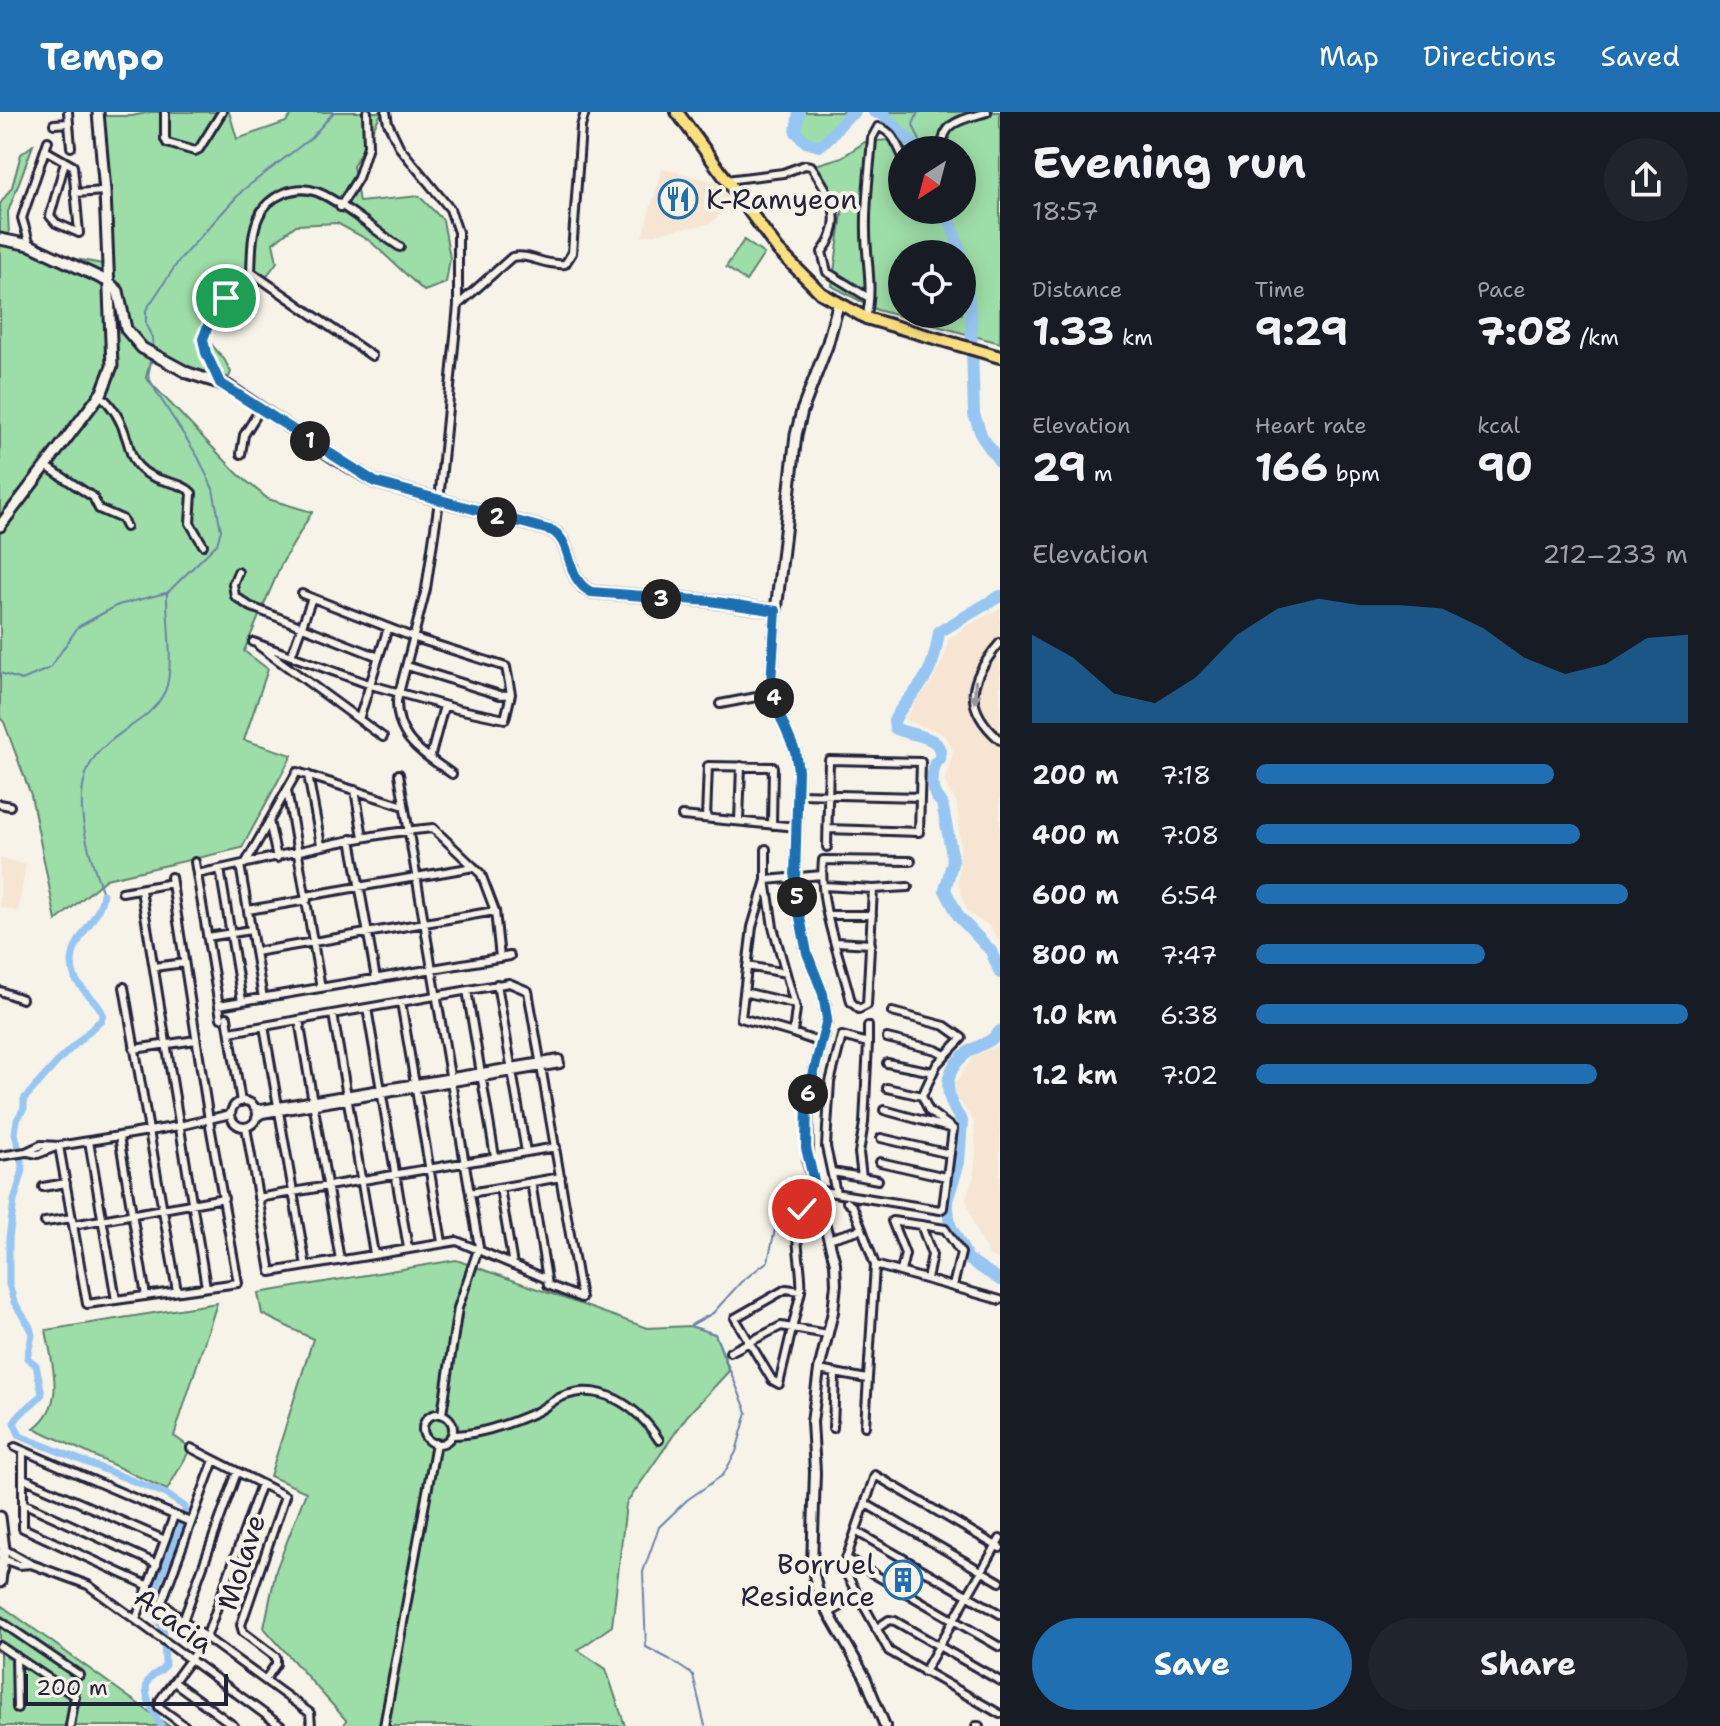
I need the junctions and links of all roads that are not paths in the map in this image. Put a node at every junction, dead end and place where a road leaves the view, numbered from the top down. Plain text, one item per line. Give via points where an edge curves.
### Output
1 (68, 112) edge
2 (98, 112) edge
3 (165, 112) edge
4 (222, 112) edge
5 (367, 112) edge
6 (386, 112) edge
7 (585, 112) edge
8 (677, 112) edge
9 (987, 112) edge
10 (69, 123) junction
11 (54, 124) dead end
12 (893, 136) edge
13 (944, 136) edge
14 (48, 141) dead end
15 (71, 147) dead end
16 (45, 150) junction
17 (65, 162) junction
18 (726, 180) junction
19 (105, 191) junction
20 (75, 193) junction
21 (340, 207) junction
22 (0, 239) edge
23 (30, 245) junction
24 (400, 247) dead end
25 (251, 272) junction
26 (107, 281) junction
27 (869, 298) junction
28 (458, 305) junction
29 (838, 305) junction
30 (866, 318) junction
31 (372, 356) dead end
32 (999, 357) edge
33 (220, 383) junction
34 (100, 395) junction
35 (261, 408) junction
36 (241, 454) dead end
37 (46, 466) junction
38 (439, 501) junction
39 (0, 526) edge
40 (126, 527) dead end
41 (203, 545) dead end
42 (238, 572) dead end
43 (302, 594) dead end
44 (312, 598) junction
45 (776, 611) junction
46 (301, 628) junction
47 (388, 628) junction
48 (415, 638) junction
49 (1000, 643) edge
50 (291, 656) junction
51 (379, 657) junction
52 (407, 666) junction
53 (371, 685) junction
54 (400, 693) junction
55 (511, 694) junction
56 (772, 694) junction
57 (720, 704) dead end
58 (444, 706) junction
59 (359, 719) junction
60 (383, 737) dead end
61 (1000, 740) edge
62 (430, 758) junction
63 (741, 766) junction
64 (399, 774) dead end
65 (452, 774) dead end
66 (308, 775) junction
67 (287, 790) junction
68 (355, 790) junction
69 (798, 794) junction
70 (829, 795) junction
71 (920, 797) junction
72 (0, 804) edge
73 (10, 806) dead end
74 (404, 806) junction
75 (682, 816) dead end
76 (706, 818) junction
77 (269, 821) junction
78 (739, 821) junction
79 (772, 825) junction
80 (797, 827) junction
81 (828, 829) junction
82 (408, 830) junction
83 (363, 837) junction
84 (351, 839) junction
85 (321, 845) junction
86 (827, 847) dead end
87 (766, 849) dead end
88 (299, 851) junction
89 (277, 858) junction
90 (911, 861) dead end
91 (195, 862) dead end
92 (243, 864) junction
93 (474, 867) junction
94 (220, 869) junction
95 (197, 874) junction
96 (822, 875) junction
97 (416, 878) junction
98 (795, 878) junction
99 (766, 880) junction
100 (824, 886) junction
101 (360, 887) junction
102 (908, 887) dead end
103 (873, 889) junction
104 (141, 890) junction
105 (122, 892) dead end
106 (307, 898) junction
107 (248, 910) junction
108 (495, 911) junction
109 (829, 915) junction
110 (872, 915) junction
111 (424, 924) junction
112 (251, 930) junction
113 (368, 933) junction
114 (230, 934) junction
115 (207, 937) junction
116 (314, 941) junction
117 (836, 942) junction
118 (871, 944) junction
119 (255, 952) junction
120 (510, 956) dead end
121 (500, 958) junction
122 (184, 963) junction
123 (747, 966) junction
124 (154, 967) junction
125 (432, 969) junction
126 (786, 973) junction
127 (376, 979) junction
128 (497, 984) junction
129 (124, 987) dead end
130 (321, 988) junction
131 (467, 990) junction
132 (0, 991) edge
133 (744, 992) junction
134 (436, 995) junction
135 (263, 998) junction
136 (22, 999) dead end
137 (242, 1001) junction
138 (401, 1002) junction
139 (795, 1004) junction
140 (219, 1005) junction
141 (367, 1008) junction
142 (892, 1012) dead end
143 (333, 1014) junction
144 (299, 1020) junction
145 (264, 1026) junction
146 (868, 1026) dead end
147 (230, 1032) junction
148 (793, 1033) junction
149 (887, 1038) dead end
150 (196, 1040) junction
151 (821, 1043) junction
152 (868, 1043) junction
153 (167, 1044) junction
154 (134, 1049) junction
155 (945, 1055) junction
156 (887, 1063) dead end
157 (542, 1064) junction
158 (512, 1069) junction
159 (933, 1072) junction
160 (482, 1074) junction
161 (450, 1080) junction
162 (415, 1086) junction
163 (887, 1088) dead end
164 (381, 1091) junction
165 (922, 1096) junction
166 (347, 1097) junction
167 (241, 1102) junction
168 (313, 1103) junction
169 (254, 1107) junction
170 (278, 1109) junction
171 (884, 1110) dead end
172 (232, 1117) junction
173 (256, 1118) junction
174 (209, 1120) junction
175 (179, 1126) junction
176 (806, 1126) junction
177 (246, 1127) junction
178 (827, 1128) junction
179 (953, 1129) junction
180 (149, 1131) junction
181 (119, 1136) junction
182 (881, 1138) dead end
183 (89, 1141) junction
184 (59, 1146) junction
185 (556, 1147) junction
186 (526, 1152) junction
187 (950, 1154) junction
188 (0, 1156) edge
189 (495, 1157) junction
190 (880, 1162) dead end
191 (464, 1163) junction
192 (429, 1169) junction
193 (832, 1172) junction
194 (395, 1175) junction
195 (561, 1177) junction
196 (862, 1177) junction
197 (946, 1177) junction
198 (361, 1180) junction
199 (878, 1180) dead end
200 (531, 1182) junction
201 (66, 1183) junction
202 (327, 1186) junction
203 (43, 1187) dead end
204 (500, 1188) junction
205 (816, 1190) junction
206 (293, 1192) junction
207 (470, 1193) junction
208 (836, 1193) junction
209 (224, 1198) junction
210 (258, 1198) junction
211 (847, 1202) dead end
212 (192, 1204) junction
213 (820, 1206) junction
214 (162, 1209) junction
215 (133, 1214) junction
216 (102, 1219) junction
217 (72, 1221) junction
218 (45, 1222) dead end
219 (921, 1225) junction
220 (862, 1229) junction
221 (828, 1239) junction
222 (442, 1242) junction
223 (408, 1248) junction
224 (478, 1251) junction
225 (374, 1254) junction
226 (340, 1260) junction
227 (513, 1265) junction
228 (875, 1265) junction
229 (306, 1266) junction
230 (901, 1271) junction
231 (547, 1279) junction
232 (927, 1279) junction
233 (953, 1286) junction
234 (206, 1287) junction
235 (177, 1291) junction
236 (801, 1291) junction
237 (146, 1296) junction
238 (116, 1300) junction
239 (1000, 1300) edge
240 (791, 1327) junction
241 (827, 1334) junction
242 (749, 1342) junction
243 (730, 1352) dead end
244 (819, 1370) junction
245 (835, 1375) junction
246 (867, 1379) junction
247 (442, 1414) junction
248 (865, 1426) dead end
249 (833, 1428) dead end
250 (452, 1435) junction
251 (659, 1440) dead end
252 (436, 1443) junction
253 (15, 1447) dead end
254 (191, 1448) dead end
255 (23, 1451) junction
256 (214, 1460) junction
257 (237, 1472) junction
258 (23, 1478) junction
259 (261, 1484) junction
260 (23, 1503) junction
261 (866, 1504) junction
262 (176, 1516) junction
263 (0, 1517) edge
264 (188, 1521) junction
265 (857, 1532) junction
266 (165, 1540) junction
267 (999, 1545) edge
268 (7, 1557) junction
269 (846, 1558) junction
270 (31, 1564) junction
271 (157, 1564) junction
272 (982, 1571) junction
273 (0, 1582) edge
274 (1000, 1582) edge
275 (149, 1586) junction
276 (969, 1596) junction
277 (858, 1597) junction
278 (829, 1613) junction
279 (1000, 1614) edge
280 (136, 1619) junction
281 (954, 1620) junction
282 (0, 1621) edge
283 (183, 1621) junction
284 (876, 1629) junction
285 (206, 1638) junction
286 (939, 1645) junction
287 (0, 1646) edge
288 (1000, 1647) edge
289 (16, 1656) junction
290 (191, 1660) junction
291 (924, 1672) junction
292 (79, 1675) dead end
293 (265, 1680) junction
294 (1000, 1681) edge
295 (174, 1682) junction
296 (17, 1708) dead end
297 (1000, 1714) edge
298 (70, 1726) edge
299 (185, 1726) edge
300 (234, 1726) edge
301 (281, 1726) edge
302 (311, 1726) edge
303 (384, 1726) edge
304 (885, 1726) edge

1 - 10 street
2 - 19 main road
3 - 4 street via 167,143 195,151
5 - 21 street via 368,146 358,178
6 - 28 street via 400,148 450,209 458,232
7 - 28 street via 572,253 565,264 548,265 523,254 512,257
8 - 18 main road
9 - 13 street via 952,123
10 - 11 street
10 - 15 street
12 - 27 street via 878,127 872,138 866,232
14 - 16 street
16 - 17 street
16 - 23 street via 22,218
17 - 20 street via 73,166
17 - 20 street via 50,216 79,233
18 - 27 street via 811,166 834,205 835,234 822,252 827,272
18 - 29 main road via 786,260
19 - 20 street
19 - 26 main road
21 - 24 street
21 - 25 street via 310,190 276,196 258,217
22 - 23 main road
23 - 26 main road
25 - 31 street
25 - 33 street via 205,329 206,353
26 - 33 main road via 118,291 126,329 142,348 205,381
26 - 34 main road via 112,366
27 - 30 street
28 - 38 street
29 - 30 main road
29 - 45 main road via 796,435
30 - 32 main road
33 - 35 main road
34 - 37 main road
34 - 41 street via 118,416 140,469 192,493 190,523
35 - 36 street via 244,435
35 - 38 main road via 375,482
37 - 39 main road
37 - 40 street
38 - 45 main road via 553,531 563,541 579,583 591,592
38 - 48 street
42 - 46 street via 235,596
43 - 44 street
44 - 46 street
44 - 47 street
45 - 56 street
46 - 50 street
46 - 51 street
47 - 48 street
47 - 51 street
48 - 52 street
48 - 55 street via 506,667
49 -> 61 street via 980,668 974,691 978,717
50 - 53 street
50 - 59 street via 253,642
51 - 53 street
52 - 54 street
52 - 55 street
53 - 54 street
53 - 59 street
54 - 58 street
54 - 62 street via 397,713 403,731
55 - 58 street via 505,719
56 - 57 street
56 - 69 street via 795,751
58 - 62 street
59 - 60 street
62 - 65 street
63 - 76 street via 708,766
63 - 78 street
63 - 79 street via 773,767
64 - 74 street
66 - 67 street via 297,772
66 - 68 street
66 - 85 street
67 - 77 street
67 - 88 street
68 - 74 street
68 - 83 street
69 - 70 street
69 - 80 street
70 - 71 street
70 - 71 street via 829,760 921,762
70 - 81 street
71 - 81 street via 919,832
72 - 73 street
74 - 82 street
75 - 76 street
76 - 78 street
77 - 89 street
77 - 92 street
78 - 79 street
79 - 80 street
80 - 98 street
81 - 86 street
82 - 83 street
82 - 93 street via 433,828
82 - 97 street
83 - 84 street
84 - 85 street
84 - 101 street
85 - 88 street
87 - 99 street
88 - 89 street
88 - 106 street
89 - 92 street
90 - 96 street via 823,860
91 - 95 street
92 - 94 street
92 - 107 street
93 - 97 street
93 - 108 street
94 - 95 street
94 - 114 street
95 - 115 street
96 - 98 street
96 - 100 street
97 - 101 street
97 - 111 street
98 - 99 street
98 - 151 street via 807,953 827,1019
99 - 123 street
99 - 126 street
100 - 103 street
100 - 109 street
101 - 106 street
101 - 113 street
102 - 103 street
103 - 110 street
104 - 105 street
104 - 122 street via 171,880
104 - 124 street
106 - 107 street
106 - 116 street
107 - 112 street
108 - 111 street
108 - 121 street
109 - 110 street
109 - 117 street
110 - 118 street
111 - 113 street
111 - 125 street
112 - 114 street
112 - 119 street
113 - 116 street
113 - 127 street
114 - 115 street
114 - 137 street
115 - 140 street
116 - 119 street
116 - 130 street
117 - 118 street
117 - 118 street via 851,1002 859,1009 867,1005
119 - 135 street
120 - 121 street
121 - 125 street
122 - 124 street
122 - 150 street
123 - 126 street
123 - 133 street
124 - 153 street
125 - 127 street
125 - 134 street
126 - 139 street
127 - 130 street
128 - 131 street
128 - 157 street via 528,991
128 - 158 street
129 - 154 street
130 - 135 street
131 - 134 street
131 - 160 street
132 - 136 street
133 - 139 street
133 - 148 street via 741,1018
134 - 138 street
134 - 161 street
135 - 137 street
137 - 140 street
138 - 141 street
138 - 162 street
139 - 148 street
140 - 147 street
141 - 143 street
141 - 164 street
142 - 155 street via 945,1026 962,1038
143 - 144 street
143 - 166 street
144 - 145 street
144 - 168 street
145 - 147 street
145 - 170 street
146 - 152 street
147 - 167 street
148 - 151 street
149 - 155 street
150 - 153 street
150 - 174 street
151 - 176 street
152 - 178 street via 842,1036 830,1082
152 - 196 street via 859,1153
153 - 154 street
153 - 175 street
154 - 180 street
155 - 159 street
156 - 159 street
157 - 158 street
157 - 185 street
158 - 160 street
158 - 186 street
159 - 165 street
160 - 161 street
160 - 189 street
161 - 162 street
161 - 191 street
162 - 164 street
162 - 192 street
163 - 165 street
164 - 166 street
164 - 194 street
165 - 179 street via 929,1111
166 - 168 street
166 - 198 street
167 - 169 street
167 - 172 street
168 - 170 street
168 - 202 street
169 - 170 street
169 - 173 street
170 - 173 street
170 - 206 street
171 - 179 street
172 - 174 street
172 - 177 street
173 - 177 street
174 - 175 street
174 - 209 street
175 - 180 street
175 - 212 street
176 - 178 street
176 - 205 street
177 - 210 street
178 - 193 street
179 - 187 street
180 - 181 street
180 - 214 street
181 - 183 street
181 - 215 street
182 - 187 street
183 - 184 street
183 - 216 street
184 - 188 street
184 - 201 street
185 - 186 street
185 - 195 street
186 - 189 street
187 - 197 street
189 - 191 street
190 - 197 street
191 - 192 street
191 - 207 street
192 - 194 street
192 - 222 street
193 - 196 street
193 - 208 street
194 - 198 street
194 - 223 street
195 - 200 street
195 - 231 street via 581,1298 548,1285
196 - 199 street
197 - 208 street via 940,1210
198 - 202 street
198 - 225 street
200 - 204 street
200 - 231 street
201 - 203 street
201 - 217 street
202 - 206 street
202 - 226 street
204 - 207 street
204 - 227 street
205 - 208 street
205 - 213 street
206 - 210 street
206 - 229 street
207 - 224 street
209 - 212 street
209 - 234 street via 238,1283
210 - 229 street via 271,1272
211 - 220 street
212 - 214 street
212 - 234 street
213 - 221 street
213 - 236 street via 802,1209 800,1215
214 - 215 street
214 - 235 street
215 - 216 street
215 - 237 street
216 - 217 street
216 - 238 street
217 - 218 street
217 - 238 street via 87,1304
219 - 230 street via 892,1221 905,1254
219 - 232 street via 932,1255
219 - 233 street via 945,1229 961,1253
220 - 221 street
220 - 228 street
221 - 241 street via 836,1284
222 - 223 street
222 - 224 street via 457,1241
223 - 225 street
224 - 227 street
224 - 247 street via 458,1308
225 - 226 street
226 - 229 street
227 - 231 street
228 - 230 street
228 - 246 street
230 - 232 street
232 - 233 street
233 - 239 street
234 - 235 street
235 - 237 street
236 - 240 street
236 - 242 street via 786,1289 735,1318
237 - 238 street
240 - 241 street
240 - 242 street via 781,1326
240 - 242 street via 779,1384
241 - 244 street
242 - 243 street
244 - 245 street
244 - 278 street via 812,1422 812,1566
245 - 246 street
245 - 249 street
246 - 248 street
247 - 250 street via 453,1424
247 - 252 street via 430,1416 423,1425 426,1437
250 - 251 street via 472,1435 537,1412 561,1397 589,1391 626,1404
250 - 252 street
252 - 303 street
253 - 255 street
254 - 256 street, Molave
255 - 258 street
255 - 262 street
256 - 257 street, Molave
256 - 264 street
257 - 259 street, Molave
257 - 283 street
258 - 260 street
258 - 266 street
259 - 285 street
259 - 293 street, Molave via 285,1496 241,1625 276,1657
260 - 271 street
260 - 275 street via 23,1528
261 - 265 street
261 - 267 street via 875,1475
261 - 272 street
262 - 264 street
262 - 266 street
263 - 268 main road
264 - 283 street via 162,1602
265 - 269 street
265 - 276 street
266 - 271 street
267 - 272 street
268 - 270 street, Acacia via 19,1565
268 - 270 street, Acacia via 15,1553
268 - 273 main road
269 - 277 street via 843,1568
269 - 281 street
270 - 280 street, Acacia via 88,1585
271 - 275 street
272 - 274 street
272 - 276 street
275 - 280 street
276 - 279 street
276 - 281 street
277 - 278 street
277 - 284 street
278 - 304 street
280 - 290 street, Acacia
281 - 286 street
281 - 288 street
282 - 292 street
283 - 285 street
284 - 286 street via 895,1621
284 - 291 street via 889,1651
285 - 290 street
285 - 293 street
286 - 291 street
286 - 294 street
287 - 289 street
289 - 296 street
289 - 298 street via 75,1696
290 - 295 street
290 - 301 street, Acacia
291 - 297 street
293 - 302 street via 310,1713
295 - 299 street via 159,1707
295 - 300 street

